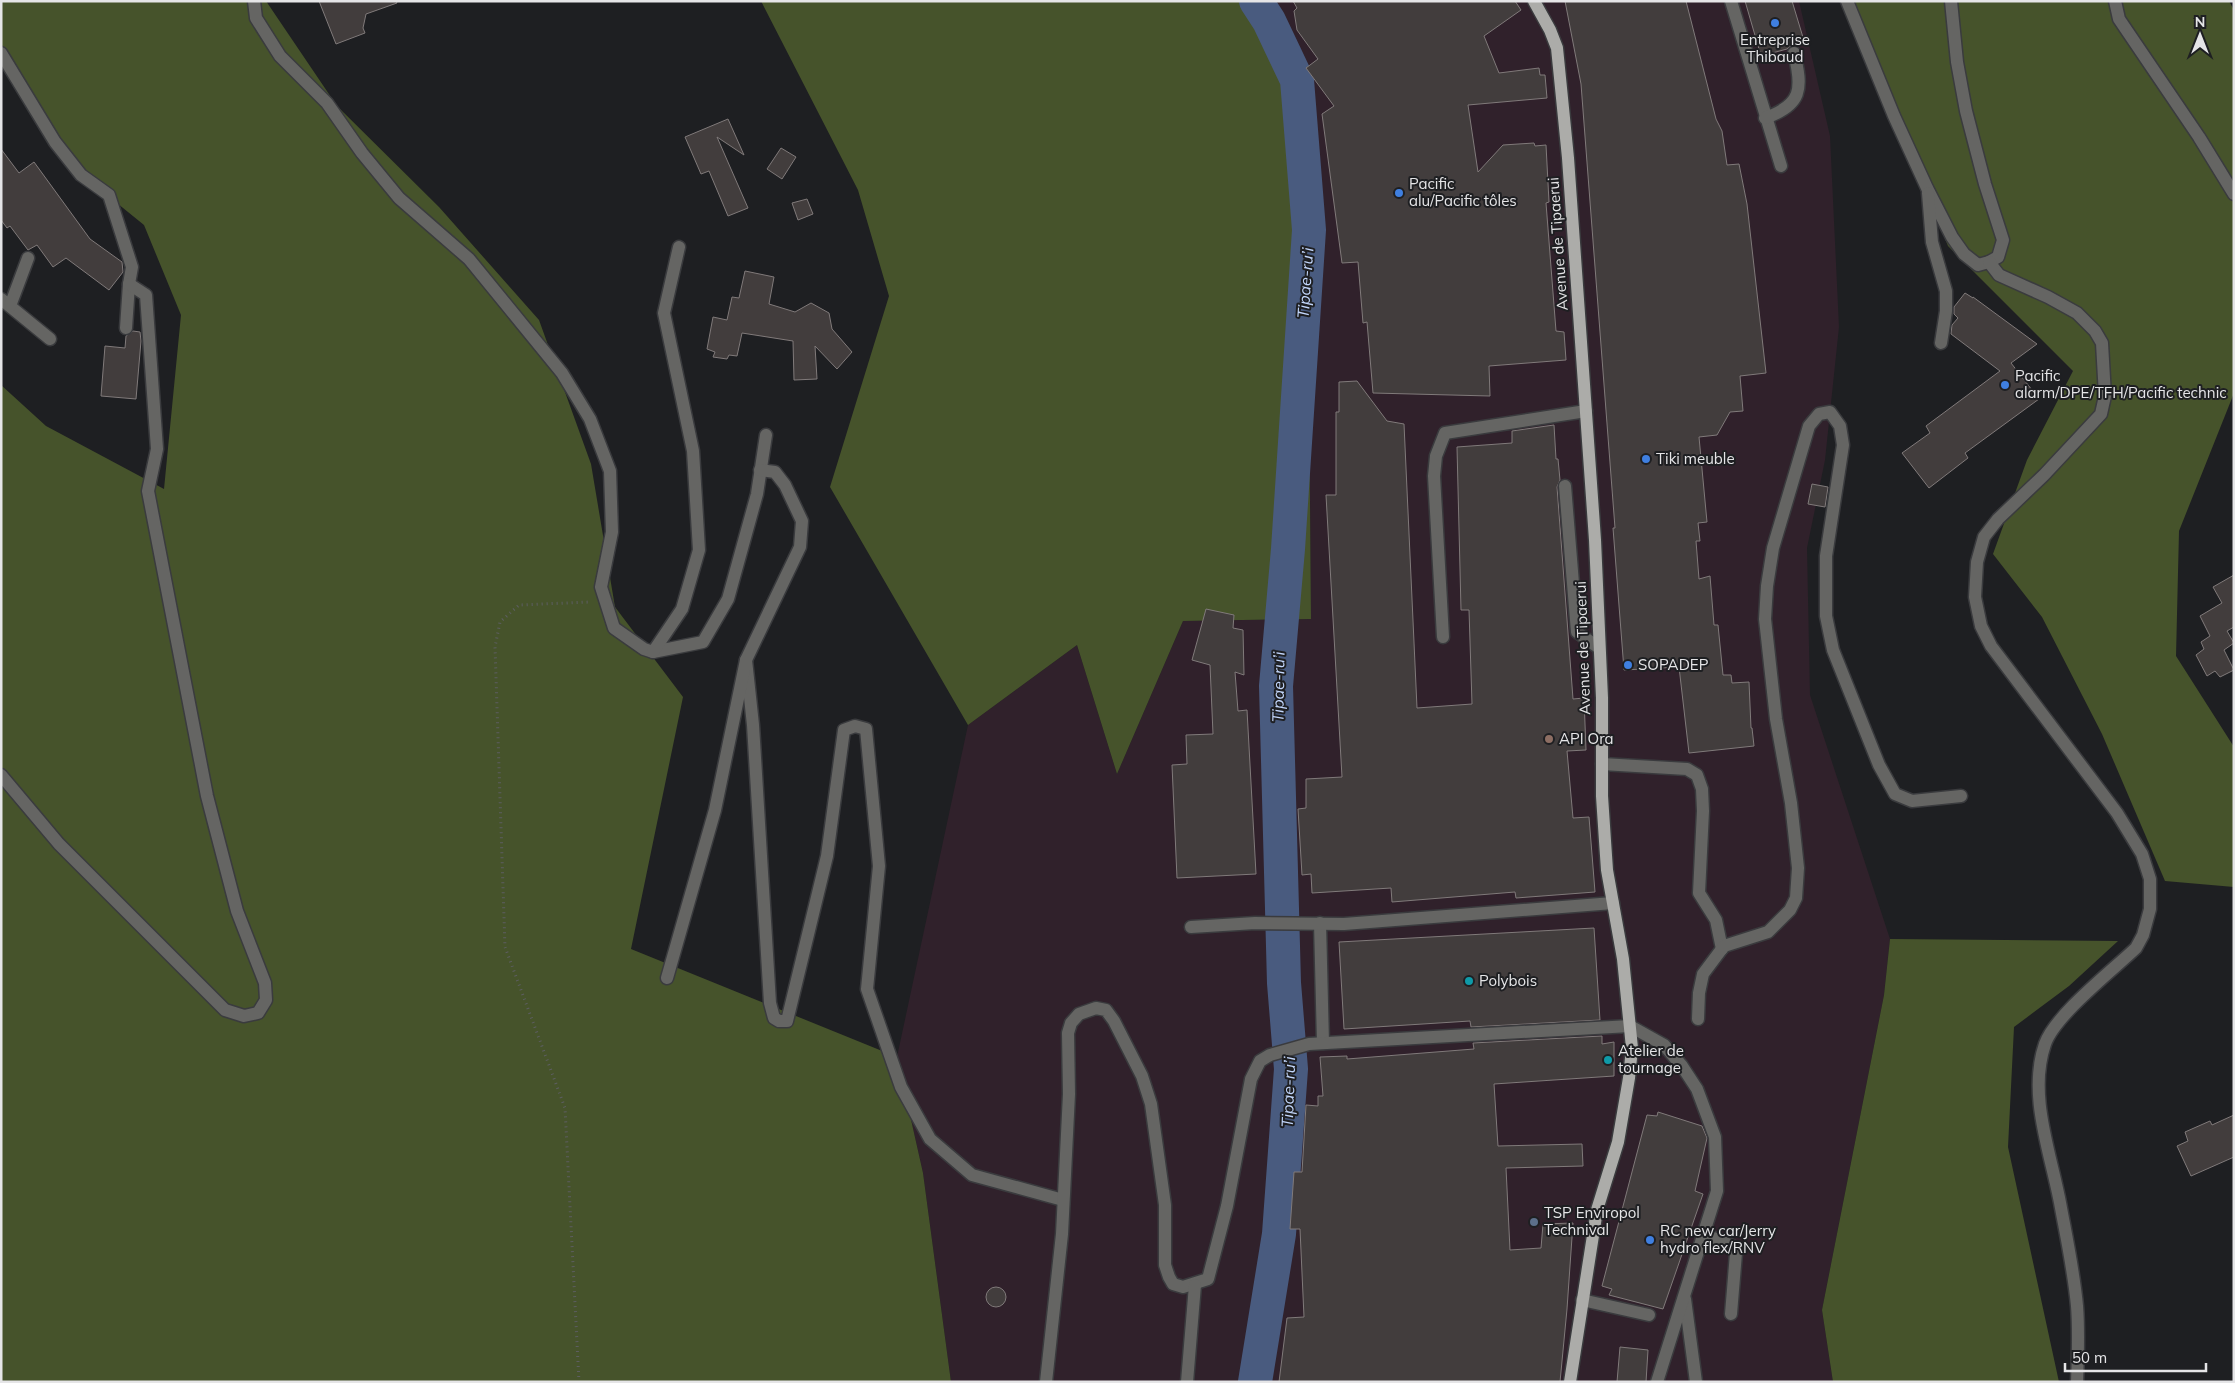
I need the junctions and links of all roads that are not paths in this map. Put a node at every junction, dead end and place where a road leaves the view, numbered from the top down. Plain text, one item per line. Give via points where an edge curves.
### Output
1 (254, 1) edge
2 (1534, 1) edge
3 (1731, 1) edge
4 (1846, 1) edge
5 (1951, 1) edge
6 (2115, 1) edge
7 (1, 53) edge
8 (1794, 54) dead end
9 (1765, 118) junction
10 (1780, 166) dead end
11 (1927, 188) junction
12 (2234, 194) edge
13 (679, 247) dead end
14 (28, 258) dead end
15 (1989, 262) junction
16 (128, 284) junction
17 (6, 303) edge
18 (126, 328) dead end
19 (50, 339) dead end
20 (1941, 343) dead end
21 (1586, 410) junction
22 (766, 435) dead end
23 (760, 470) junction
24 (1565, 486) dead end
25 (1442, 637) dead end
26 (1599, 648) junction
27 (653, 652) junction
28 (746, 660) junction
29 (1602, 764) junction
30 (1, 775) edge
31 (1961, 796) dead end
32 (1613, 903) junction
33 (1320, 924) junction
34 (1191, 927) dead end
35 (1722, 949) junction
36 (667, 978) dead end
37 (1698, 1019) dead end
38 (1630, 1026) junction
39 (1323, 1043) junction
40 (1064, 1200) junction
41 (1704, 1234) junction
42 (1195, 1285) junction
43 (1685, 1296) junction
44 (1582, 1300) junction
45 (1731, 1314) dead end
46 (1649, 1315) dead end
47 (1046, 1382) edge
48 (1187, 1382) edge
49 (1570, 1382) edge
50 (1657, 1382) edge
51 (1696, 1382) edge
52 (2077, 1382) edge

1 - 27 street via 256,18 280,56 327,104 362,154 399,198 469,259 562,373 590,419 610,471 612,532 601,587 614,628
2 - 21 main road, Avenue de Tipaerui via 1557,48
3 - 9 street
4 - 11 street
5 - 15 street via 1966,111 2002,240 1998,257
6 - 12 street via 2119,18
7 - 16 street via 55,142 82,175 109,195 132,267
8 - 9 street via 1799,85 1795,99 1788,109
9 - 10 street
11 - 15 street via 1964,254 1978,265
11 - 20 street via 1932,242 1946,291
13 - 27 street via 664,313 693,452 699,550 682,609
14 - 17 street
15 - 52 street via 1999,275 2077,313 2094,331 2102,343 2105,396 2100,414 1984,537 1977,562 1975,597 1981,626 2035,706 2117,813 2142,854 2150,879 2150,909 2136,948 2058,1021 2045,1043 2038,1079 2077,1306
16 - 18 street
16 - 30 street via 146,295 157,449 148,491 207,796 237,911 266,982 266,1000 258,1012 244,1016 225,1010 59,844
17 - 19 street
21 - 25 street via 1445,433 1436,456 1434,476
21 - 26 main road, Avenue de Tipaerui
22 - 23 street
23 - 27 street via 757,494 728,599 703,642
23 - 28 street via 775,472 785,485 802,522 800,547
24 - 26 street via 1577,632
26 - 29 main road, Avenue de Tipaerui
28 - 36 street via 715,810
28 - 40 street via 770,1002 774,1018 788,1021 827,856 844,730 855,726 866,730 879,866 867,989 901,1087 930,1139 972,1175
29 - 32 main road, Avenue de Tipaerui via 1606,860
29 - 35 street via 1687,770 1697,775 1703,811 1699,892 1716,920
31 - 35 street via 1912,801 1895,794 1878,765 1833,650 1826,616 1826,556 1843,445 1840,426 1830,412 1819,414 1809,426 1773,548 1765,619 1776,719 1791,803 1798,868 1796,898 1790,910 1768,932
32 - 33 street
32 - 38 main road, Avenue de Tipaerui
33 - 34 street
33 - 39 street
35 - 37 street via 1703,974
38 - 39 street
38 - 41 street via 1664,1045 1682,1066 1697,1089 1715,1136 1717,1191
38 - 44 main road, Avenue de Tipaerui via 1630,1078 1618,1142 1596,1210
39 - 42 street via 1285,1050 1260,1061 1251,1079 1227,1206 1208,1279
40 - 42 street via 1068,1033 1071,1022 1079,1014 1096,1008 1106,1010 1114,1021 1142,1076 1151,1104 1165,1205 1165,1265 1169,1277 1173,1284 1183,1287
40 - 47 street
41 - 43 street
41 - 45 street via 1732,1246 1736,1253
42 - 48 street
43 - 50 street
43 - 51 street
44 - 46 street
44 - 49 main road, Avenue de Tipaerui

